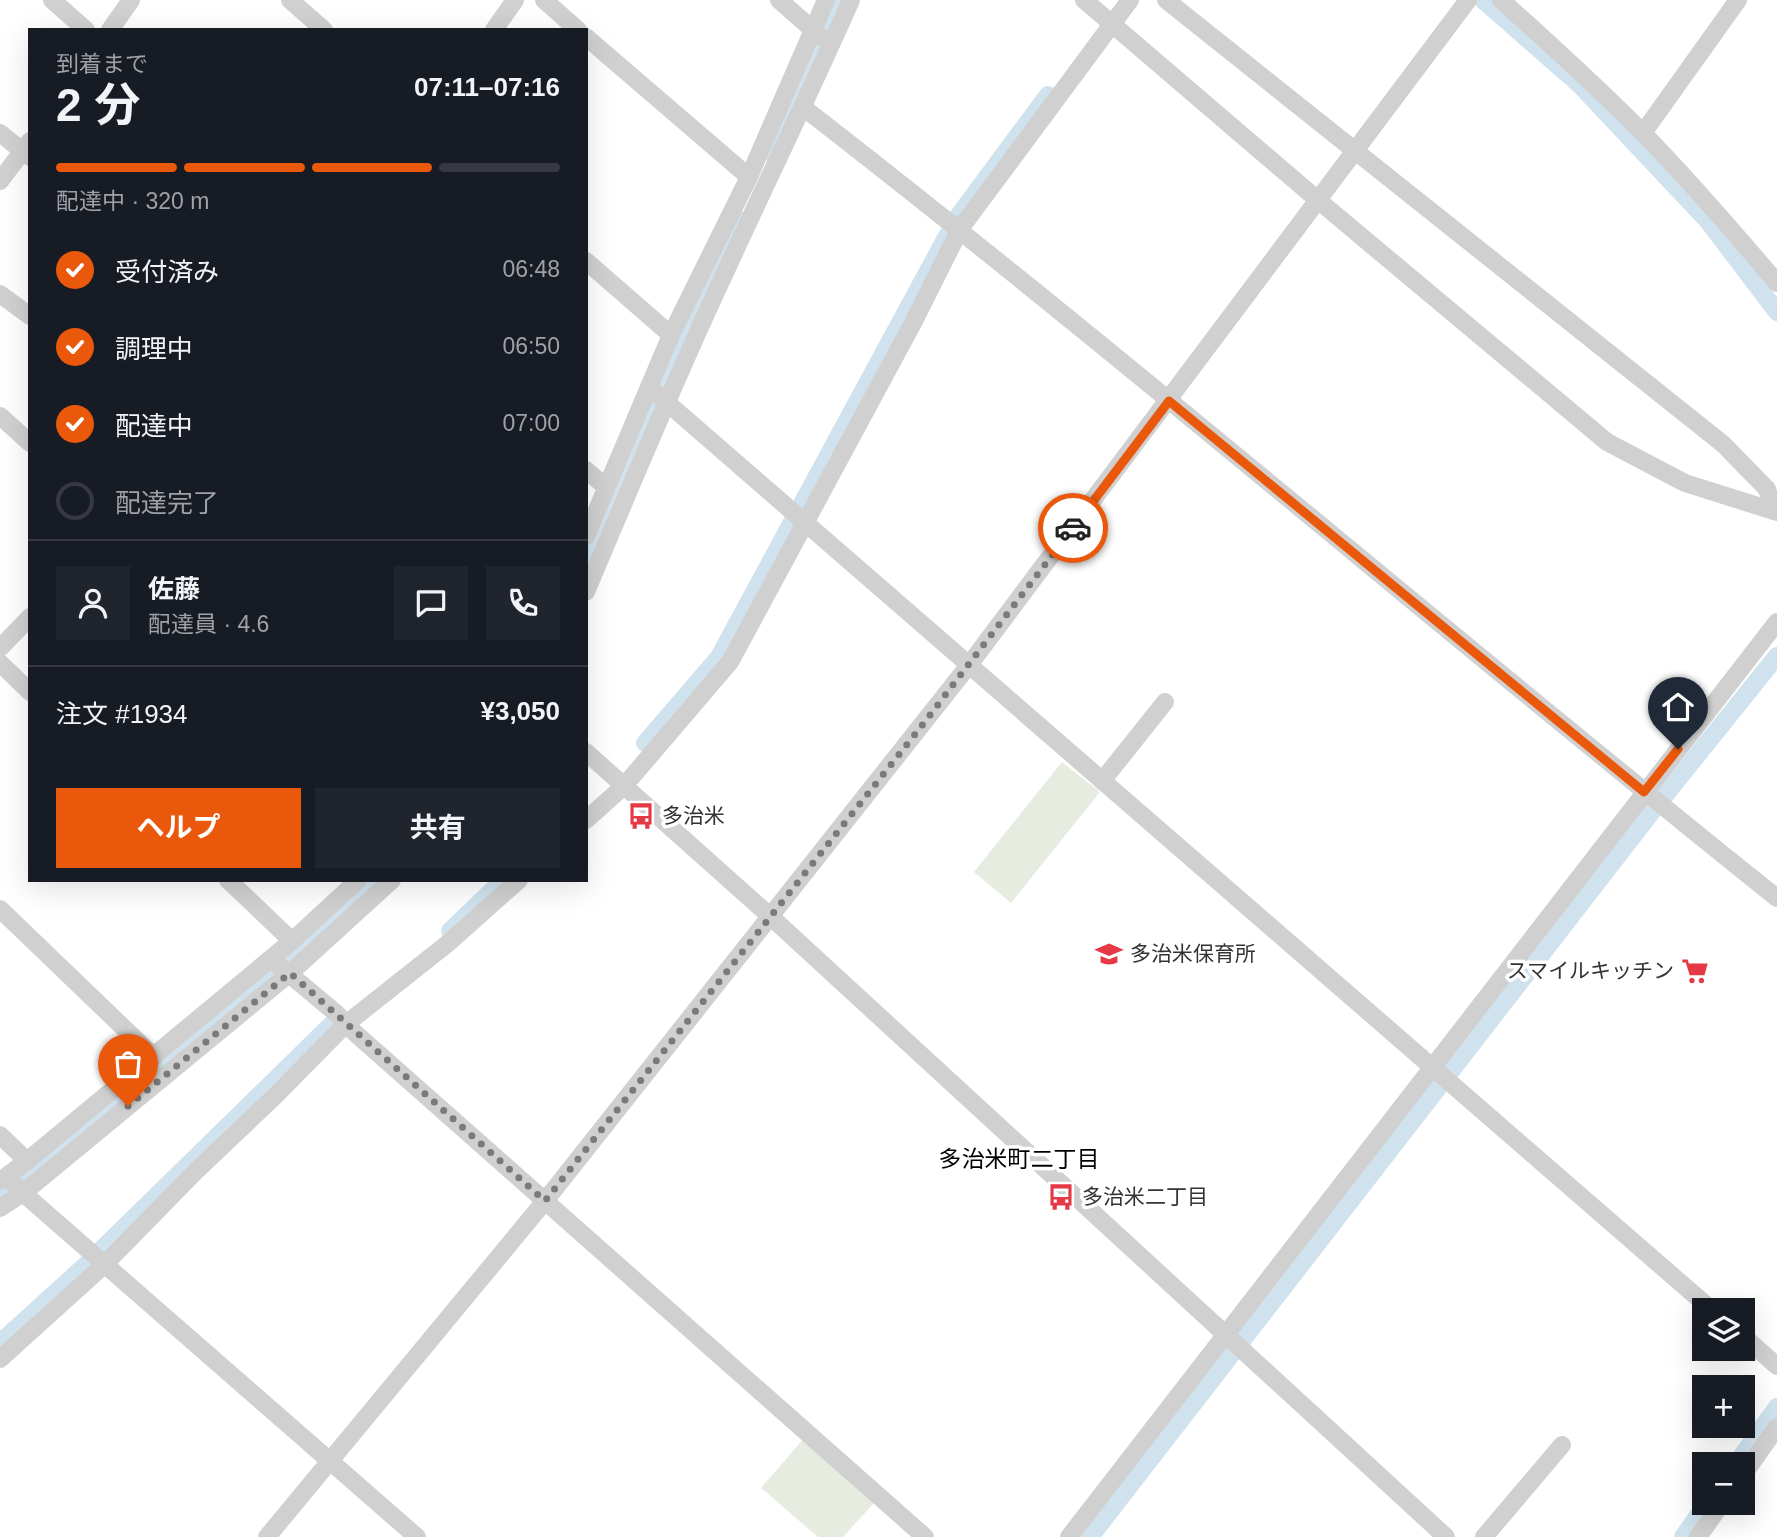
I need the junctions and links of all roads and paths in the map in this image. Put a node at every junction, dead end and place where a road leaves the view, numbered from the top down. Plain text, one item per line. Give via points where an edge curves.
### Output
1 (52, 0) edge
2 (131, 0) edge
3 (290, 0) edge
4 (515, 0) edge
5 (544, 0) edge
6 (779, 0) edge
7 (826, 0) edge
8 (851, 0) edge
9 (1084, 0) edge
10 (1130, 0) edge
11 (1166, 0) edge
12 (1468, 0) edge
13 (1501, 0) edge
14 (1738, 0) edge
15 (1112, 24) junction
16 (84, 28) edge
17 (111, 28) edge
18 (322, 28) edge
19 (495, 28) edge
20 (576, 28) edge
21 (822, 38) junction
22 (588, 39) edge
23 (804, 108) junction
24 (0, 133) edge
25 (1643, 133) junction
26 (27, 150) edge
27 (1354, 151) junction
28 (748, 177) junction
29 (0, 181) edge
30 (1319, 201) junction
31 (960, 229) junction
32 (588, 263) edge
33 (1777, 283) edge
34 (0, 294) edge
35 (28, 315) edge
36 (671, 335) junction
37 (658, 395) junction
38 (1169, 401) junction
39 (0, 416) edge
40 (28, 441) edge
41 (588, 472) edge
42 (606, 487) junction
43 (1775, 512) edge
44 (805, 523) junction
45 (588, 531) edge
46 (588, 587) edge
47 (28, 619) edge
48 (1777, 622) edge
49 (0, 648) edge
50 (0, 663) edge
51 (969, 665) junction
52 (28, 690) edge
53 (1165, 702) dead end
54 (588, 754) edge
55 (1102, 781) junction
56 (624, 786) junction
57 (1653, 799) junction
58 (588, 818) edge
59 (230, 882) edge
60 (356, 882) edge
61 (389, 882) edge
62 (517, 882) edge
63 (1777, 898) edge
64 (0, 909) edge
65 (771, 917) junction
66 (292, 941) junction
67 (280, 966) junction
68 (346, 1024) junction
69 (154, 1057) junction
70 (1440, 1074) junction
71 (0, 1135) edge
72 (27, 1161) junction
73 (12, 1184) edge
74 (545, 1201) junction
75 (0, 1208) edge
76 (104, 1265) junction
77 (1698, 1298) edge
78 (1233, 1342) junction
79 (1755, 1347) edge
80 (0, 1359) edge
81 (1777, 1366) edge
82 (1777, 1427) edge
83 (1562, 1445) dead end
84 (1755, 1458) edge
85 (331, 1461) junction
86 (1714, 1515) edge
87 (267, 1537) edge
88 (417, 1537) edge
89 (925, 1537) edge
90 (1069, 1537) edge
91 (1446, 1537) edge
92 (1484, 1537) edge
93 (1698, 1537) edge

1 - 16 street
2 - 17 street
3 - 18 street
4 - 19 street
5 - 20 street
6 - 21 street
7 - 21 street
8 - 21 street
9 - 15 street
10 - 15 street
11 - 27 street
12 - 27 street
13 - 25 street
14 - 25 street
15 - 30 street
15 - 31 street
21 - 23 street
21 - 28 street
22 - 28 street
23 - 31 street
23 - 37 street via 724,274
24 - 26 street
25 - 33 street
26 - 29 street
27 - 30 street
27 - 43 street via 1723,444 1768,489
28 - 36 street
30 - 38 street
30 - 43 street via 1607,442 1685,483
31 - 38 street
31 - 44 street
32 - 36 street
34 - 35 street
36 - 37 street
37 - 42 street
37 - 44 street
37 - 46 street
38 - 51 street
38 - 57 street
39 - 40 street
41 - 42 street
42 - 45 street
44 - 51 street
44 - 56 street via 730,662
47 - 49 street
48 - 57 street
50 - 52 street
51 - 55 street
51 - 65 street
53 - 55 street
54 - 56 street
55 - 70 street
56 - 58 street
56 - 65 street
57 - 63 street
57 - 70 street
59 - 66 street
60 - 66 street
61 - 67 street
62 - 68 street
64 - 69 street
65 - 74 street
65 - 78 street
66 - 67 street
67 - 68 street
67 - 69 street
67 - 73 street
68 - 74 street
68 - 76 street
69 - 72 street
70 - 77 street
70 - 78 street
71 - 72 street
72 - 73 street
73 - 75 street
73 - 76 street
74 - 85 street
74 - 89 street
76 - 80 street
76 - 85 street
78 - 90 street
78 - 91 street
79 - 81 street
82 - 84 street
83 - 92 street
85 - 87 street
85 - 88 street
86 - 93 street

